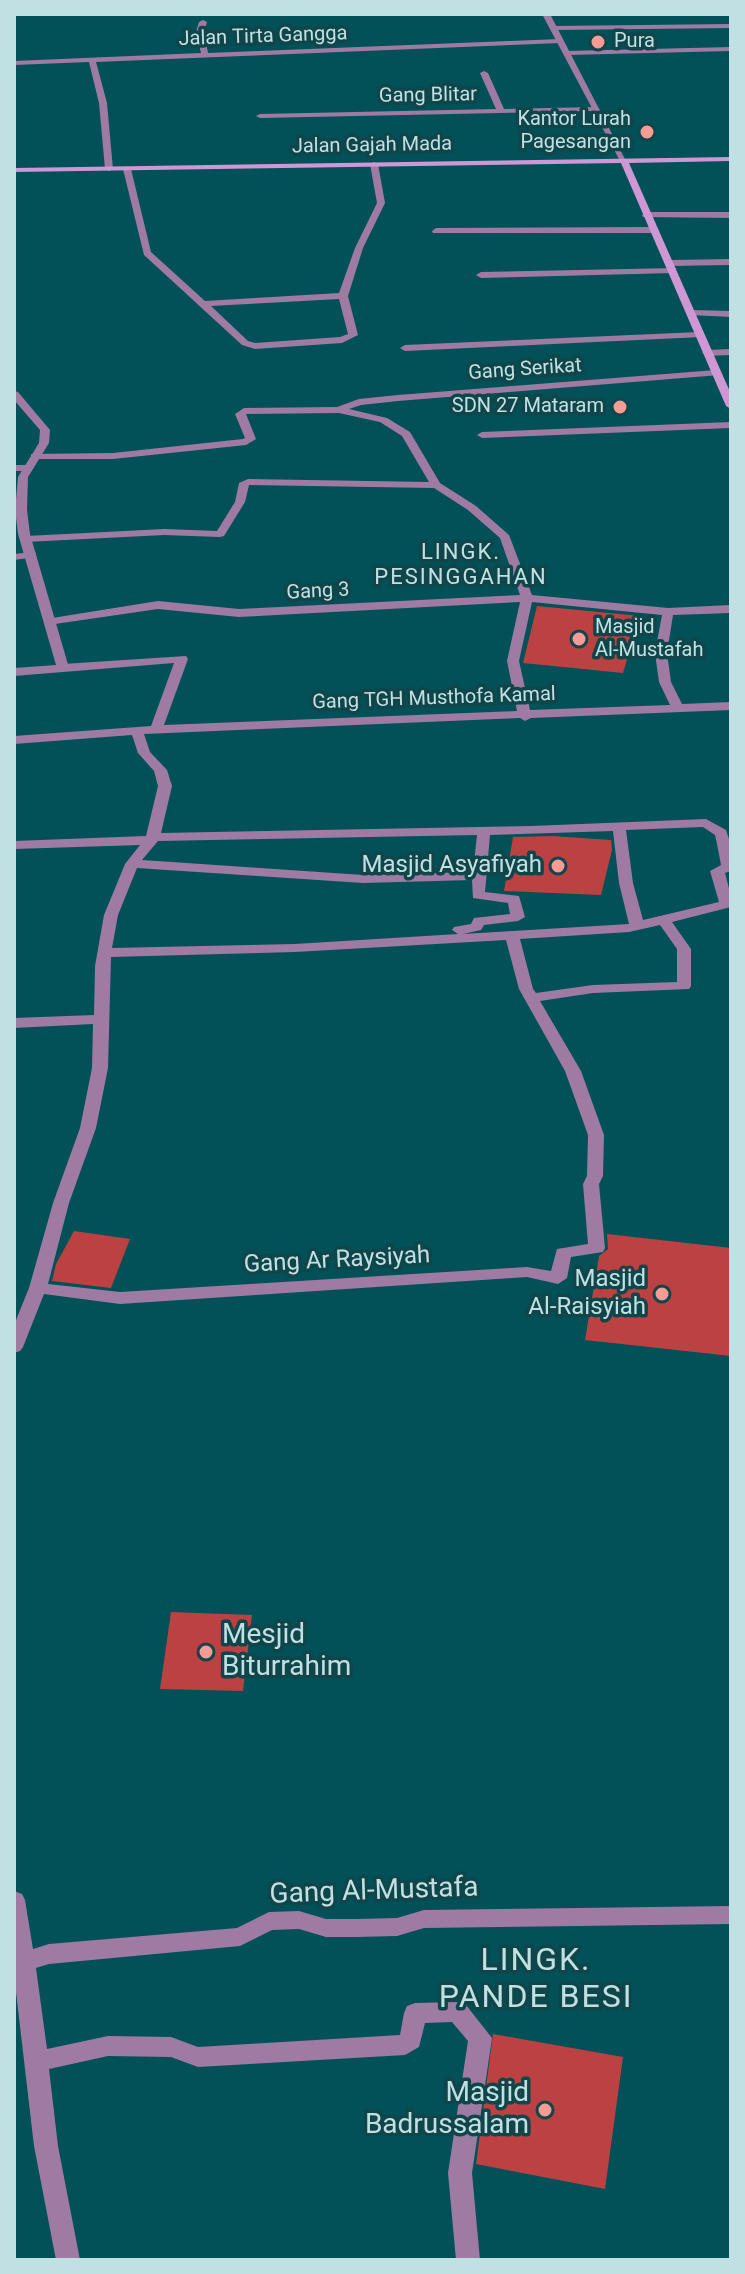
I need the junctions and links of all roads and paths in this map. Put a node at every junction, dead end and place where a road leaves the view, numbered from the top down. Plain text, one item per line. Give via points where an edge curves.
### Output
1 (14, 14) edge
2 (28, 14) edge
3 (546, 14) edge
4 (203, 22) dead end
5 (731, 26) edge
6 (554, 28) junction
7 (560, 41) junction
8 (731, 49) edge
9 (567, 53) junction
10 (205, 55) junction
11 (92, 59) junction
12 (14, 63) edge
13 (484, 73) dead end
14 (596, 109) junction
15 (501, 111) junction
16 (260, 116) dead end
17 (731, 159) edge
18 (624, 161) junction
19 (374, 164) junction
20 (109, 169) junction
21 (127, 169) junction
22 (14, 170) edge
23 (646, 215) junction
24 (731, 215) edge
25 (653, 230) junction
26 (436, 231) dead end
27 (731, 262) edge
28 (671, 266) junction
29 (481, 275) dead end
30 (343, 296) junction
31 (202, 304) junction
32 (693, 313) junction
33 (731, 314) edge
34 (699, 335) junction
35 (405, 348) dead end
36 (731, 352) edge
37 (707, 353) junction
38 (716, 373) junction
39 (14, 394) edge
40 (731, 406) edge
41 (339, 410) junction
42 (731, 425) edge
43 (482, 435) dead end
44 (35, 456) junction
45 (14, 468) edge
46 (29, 468) junction
47 (436, 485) junction
48 (18, 510) edge
49 (26, 539) junction
50 (32, 555) junction
51 (14, 557) edge
52 (527, 598) junction
53 (731, 609) edge
54 (668, 612) junction
55 (52, 622) junction
56 (63, 668) junction
57 (14, 672) edge
58 (731, 706) edge
59 (678, 709) junction
60 (525, 717) junction
61 (156, 729) junction
62 (137, 732) junction
63 (14, 740) edge
64 (619, 826) junction
65 (484, 830) junction
66 (153, 839) junction
67 (14, 845) edge
68 (132, 864) junction
69 (480, 876) junction
70 (728, 903) edge
71 (664, 920) junction
72 (633, 927) junction
73 (512, 935) junction
74 (466, 938) junction
75 (104, 953) junction
76 (532, 998) junction
77 (101, 1019) junction
78 (14, 1023) edge
79 (38, 1288) junction
80 (14, 1347) edge
81 (14, 1900) edge
82 (731, 1915) edge
83 (19, 1963) edge
84 (37, 2062) junction
85 (68, 2260) edge
86 (468, 2260) edge

1 - 2 street
3 - 6 street
4 - 10 street
5 - 6 street
6 - 7 street
7 - 9 street
7 - 10 street, Jalan Tirta Gangga
8 - 9 street
9 - 14 street
10 - 11 street, Jalan Tirta Gangga
11 - 12 street, Jalan Tirta Gangga
11 - 20 street via 103,103
13 - 15 street
14 - 15 street, Gang Blitar
14 - 18 street
15 - 16 street, Gang Blitar
17 - 18 main road, Jalan Gajah Mada
18 - 19 main road, Jalan Gajah Mada
18 - 23 main road
19 - 21 main road, Jalan Gajah Mada
19 - 30 street via 381,203
20 - 21 main road, Jalan Gajah Mada
20 - 22 main road, Jalan Gajah Mada
21 - 31 street via 147,253
23 - 24 street
23 - 25 main road
25 - 26 street
25 - 28 main road
27 - 28 street
28 - 29 street
28 - 32 main road
30 - 31 street
30 - 31 street via 353,335 349,338 255,346
32 - 33 street
32 - 34 main road
34 - 35 street
34 - 37 main road
36 - 37 street
37 - 38 main road
38 - 40 main road
38 - 41 street, Gang Serikat via 385,399
39 - 44 street via 45,430
41 - 44 street via 244,411 240,414 251,439 246,442 113,456
41 - 47 street via 383,420 406,434
42 - 43 street
44 - 46 street
45 - 46 street
46 - 48 street
47 - 49 street via 248,482 220,534
47 - 52 street via 505,537
48 - 49 street
49 - 50 street
50 - 51 street
50 - 55 street
52 - 54 street, Gang 3
52 - 55 street, Gang 3 via 252,613 158,605
52 - 60 street via 513,661
53 - 54 street, Gang 3
54 - 59 street via 661,653 665,682
55 - 56 street
56 - 57 street
56 - 61 street via 182,659
58 - 59 street, Gang TGH Musthofa Kamal
59 - 60 street, Gang TGH Musthofa Kamal
60 - 61 street, Gang TGH Musthofa Kamal
61 - 62 street, Gang TGH Musthofa Kamal
62 - 63 street, Gang TGH Musthofa Kamal
62 - 66 street via 165,786
64 - 65 street
64 - 70 street via 704,822 717,828 728,867 717,871
64 - 72 street
65 - 66 street
65 - 69 street
66 - 67 street
66 - 68 street
68 - 69 street via 363,879
68 - 75 street via 111,915
69 - 74 street via 478,895 514,899 518,917 459,928
70 - 71 street
71 - 72 street
71 - 76 street via 684,949 686,985
72 - 73 street
73 - 74 street
73 - 76 street via 517,966
74 - 75 street
75 - 77 street
76 - 79 street, Gang Ar Raysiyah via 573,1071 596,1135 591,1184 597,1248 563,1253 561,1276 527,1272 120,1298
77 - 78 street
77 - 79 street via 100,1068 88,1128
79 - 80 street
81 - 83 street
82 - 83 street, Gang Al-Mustafa via 424,1919 357,1928 269,1921 240,1937 114,1946
83 - 84 street
84 - 85 street via 46,2146
84 - 86 street via 108,2046 171,2047 198,2057 405,2045 411,2040 415,2013 458,2012 480,2038 460,2173

